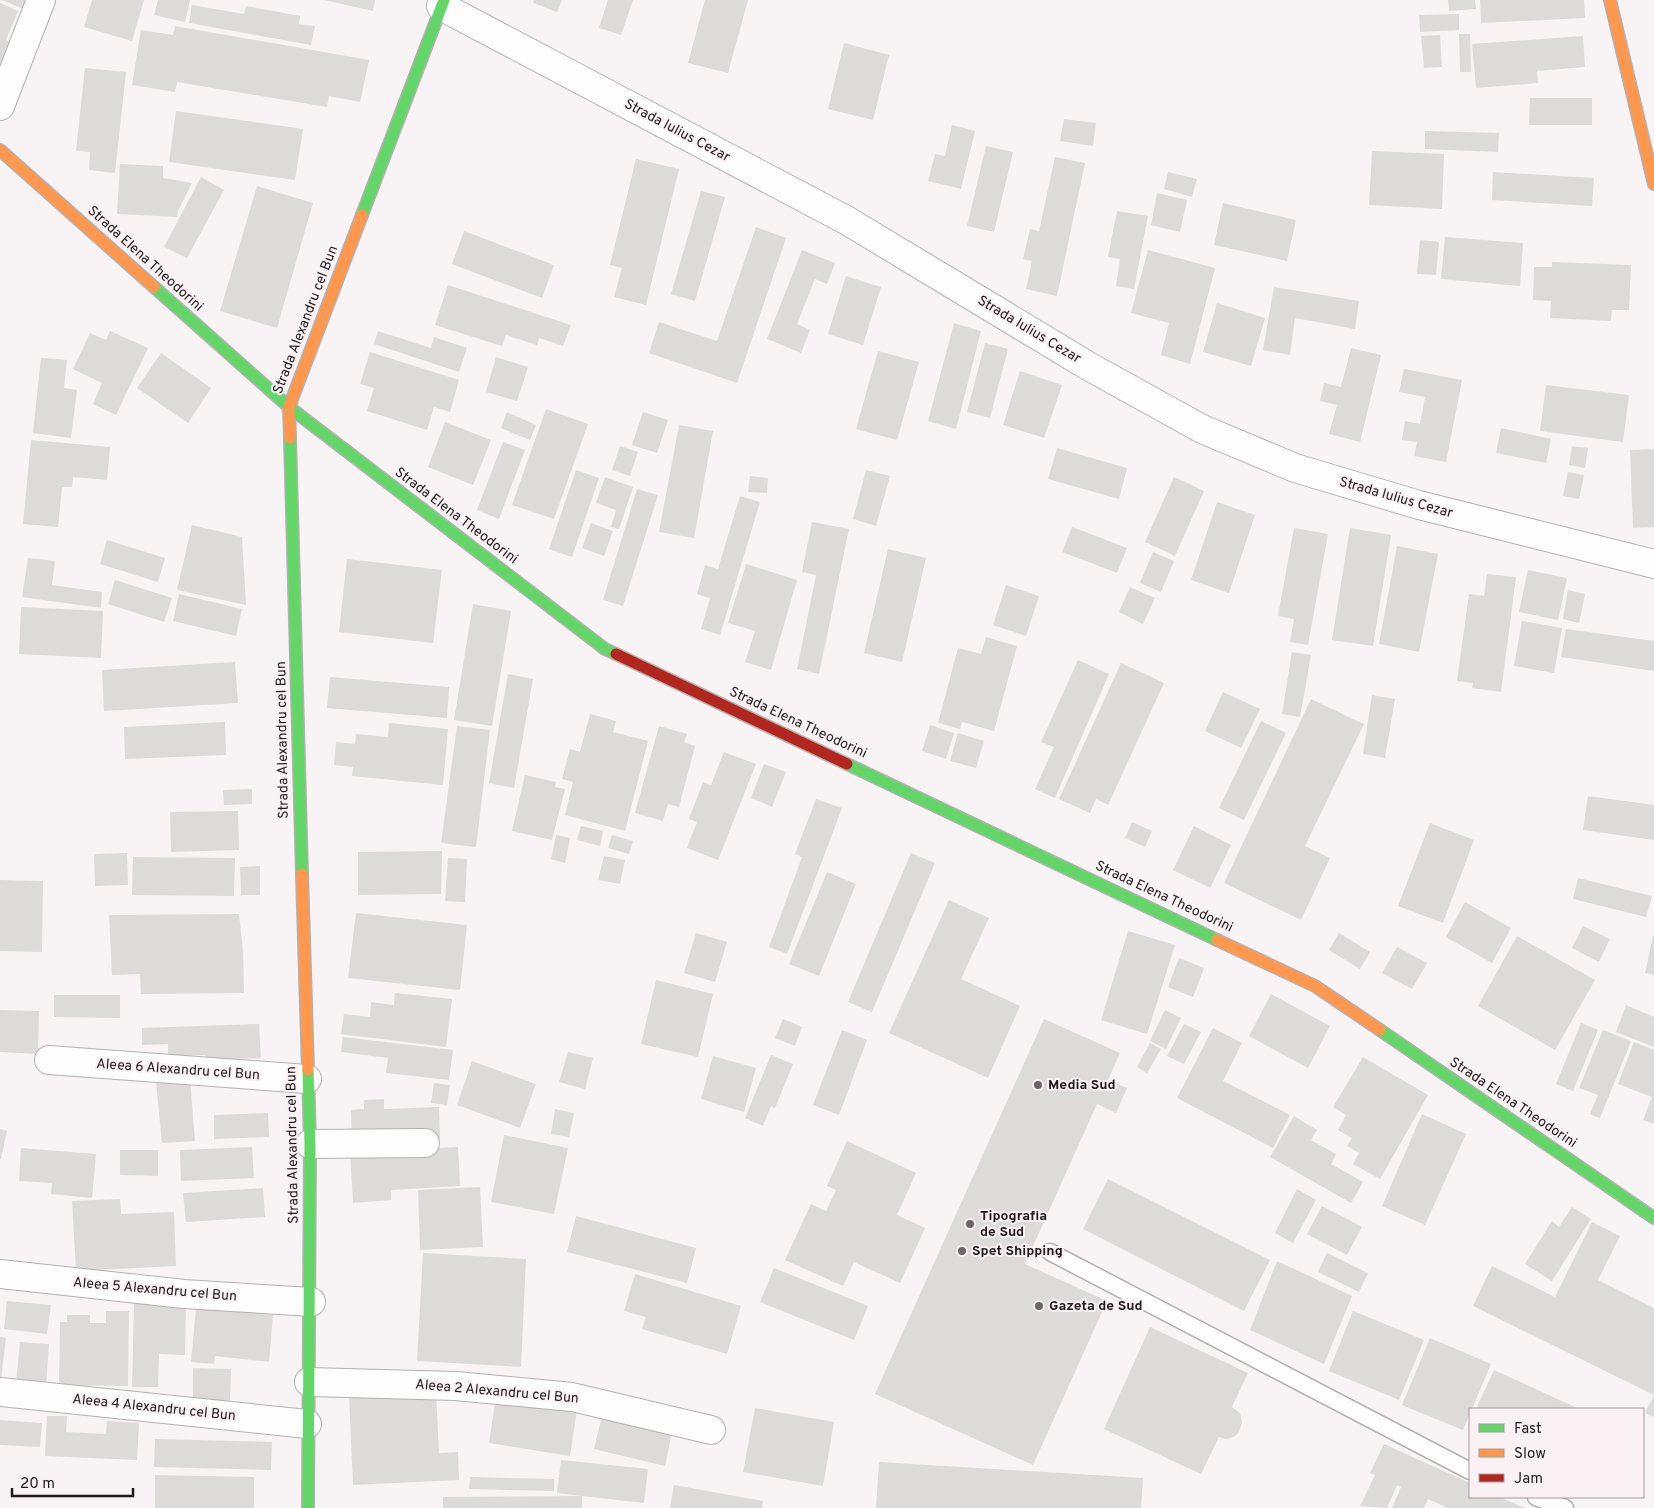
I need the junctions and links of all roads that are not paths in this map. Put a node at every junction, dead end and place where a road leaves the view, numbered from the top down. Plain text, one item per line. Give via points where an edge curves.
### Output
1 (40, 0) edge
2 (1610, 0) edge
3 (442, 3) edge
4 (0, 106) edge
5 (0, 150) edge
6 (1654, 184) edge
7 (289, 407) junction
8 (1654, 564) edge
9 (49, 1060) dead end
10 (307, 1079) junction
11 (425, 1143) dead end
12 (310, 1144) junction
13 (1654, 1218) edge
14 (1050, 1252) dead end
15 (0, 1274) edge
16 (311, 1302) junction
17 (309, 1382) junction
18 (0, 1392) edge
19 (307, 1424) junction
20 (711, 1430) dead end
21 (1469, 1470) edge
22 (1539, 1498) edge
23 (308, 1508) edge
24 (1565, 1508) edge

1 - 4 street
2 - 6 main road
3 - 7 main road, Strada Alexandru cel Bun
3 - 8 street, Strada Iulius Cezar via 846,220 1090,367 1202,428 1295,468 1380,494
5 - 7 main road, Strada Elena Theodorini
7 - 10 main road, Strada Alexandru cel Bun
7 - 13 main road, Strada Elena Theodorini via 605,649 1315,986
9 - 10 street, Aleea 6 Alexandru cel Bun
10 - 12 main road, Strada Alexandru cel Bun
11 - 12 street
12 - 16 main road, Strada Alexandru cel Bun
14 - 21 lane
15 - 16 street, Aleea 5 Alexandru cel Bun via 184,1294
16 - 17 main road, Strada Alexandru cel Bun
17 - 19 main road, Strada Alexandru cel Bun
17 - 20 street, Aleea 2 Alexandru cel Bun via 456,1386 572,1397
18 - 19 street, Aleea 4 Alexandru cel Bun
19 - 23 main road, Strada Alexandru cel Bun
22 - 24 lane

